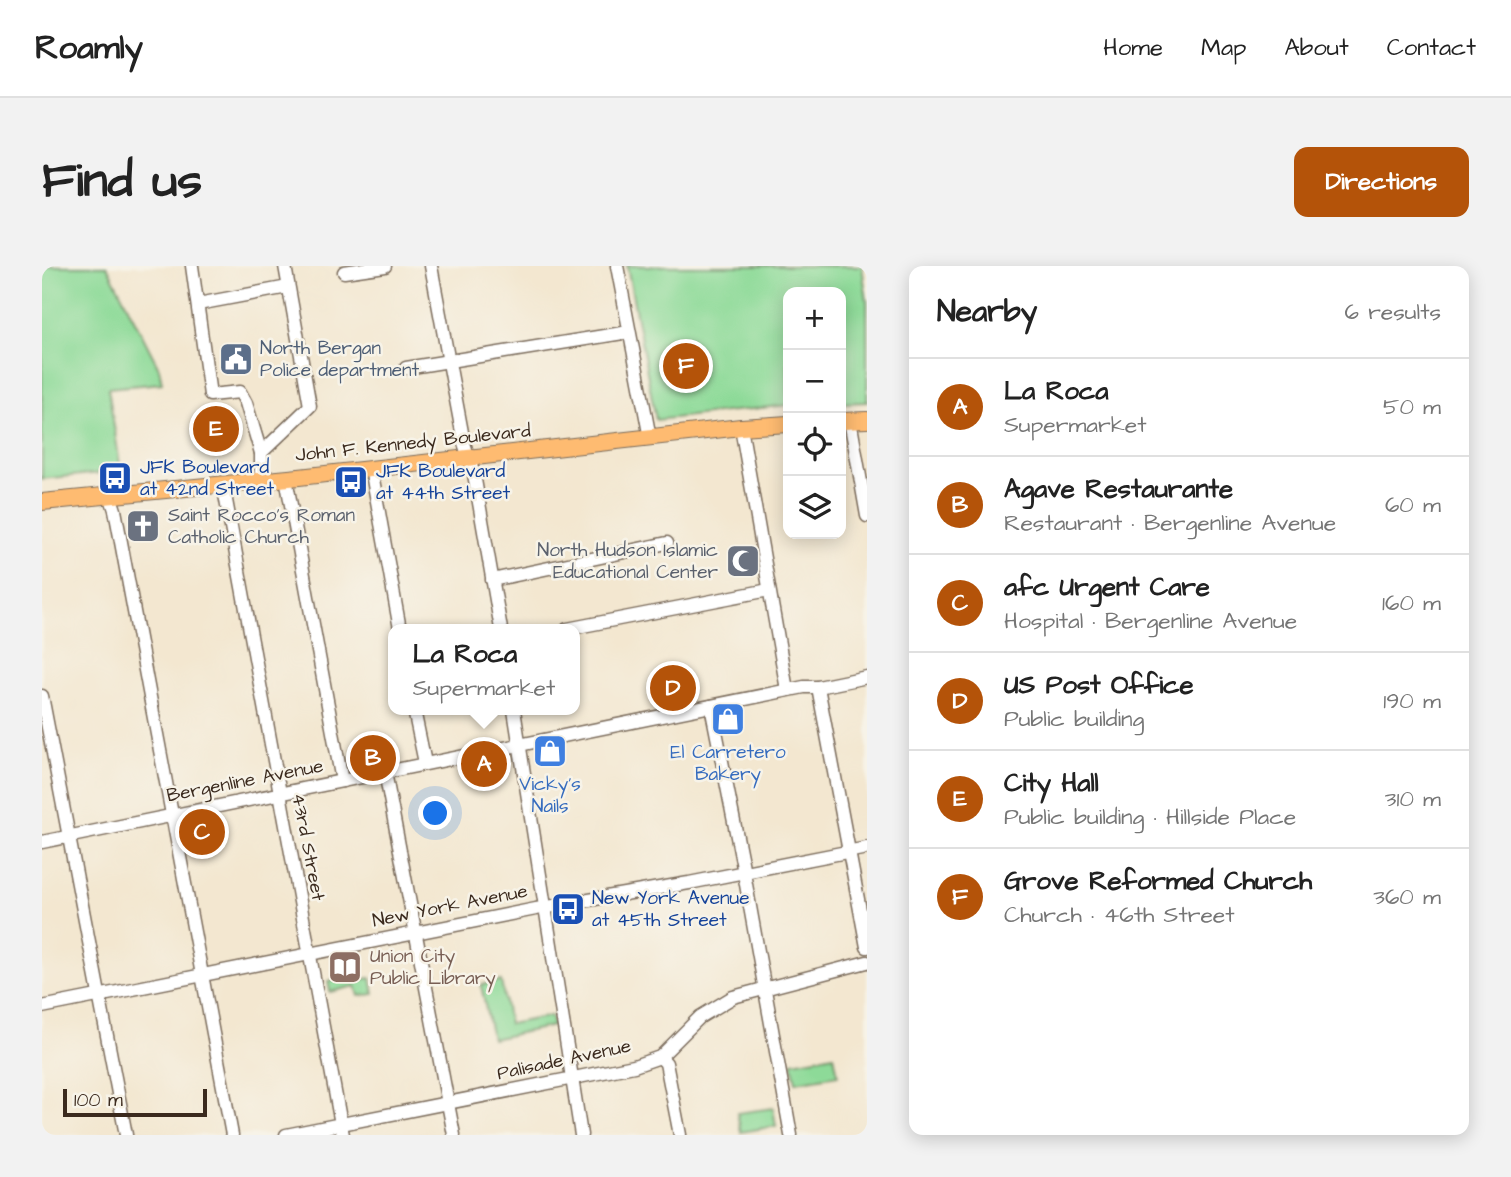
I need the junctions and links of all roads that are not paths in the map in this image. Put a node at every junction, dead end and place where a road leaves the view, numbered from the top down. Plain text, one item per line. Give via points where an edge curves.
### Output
1 (192, 266) edge
2 (285, 266) edge
3 (385, 266) edge
4 (431, 266) edge
5 (617, 266) edge
6 (344, 272) dead end
7 (288, 287) junction
8 (198, 304) junction
9 (629, 332) junction
10 (449, 361) junction
11 (406, 368) dead end
12 (867, 420) edge
13 (846, 421) edge
14 (783, 424) edge
15 (846, 425) edge
16 (741, 427) junction
17 (650, 438) junction
18 (261, 453) junction
19 (469, 457) junction
20 (371, 468) junction
21 (286, 478) junction
22 (261, 480) junction
23 (223, 484) junction
24 (110, 495) junction
25 (42, 502) edge
26 (867, 516) edge
27 (667, 543) dead end
28 (492, 580) junction
29 (769, 590) junction
30 (399, 624) edge
31 (500, 624) edge
32 (580, 626) edge
33 (867, 677) edge
34 (818, 687) junction
35 (787, 690) junction
36 (42, 696) edge
37 (710, 706) junction
38 (415, 715) edge
39 (515, 715) edge
40 (519, 745) junction
41 (425, 763) junction
42 (385, 772) junction
43 (342, 781) junction
44 (278, 795) junction
45 (172, 816) junction
46 (69, 837) junction
47 (42, 842) edge
48 (867, 848) edge
49 (848, 851) junction
50 (743, 872) junction
51 (544, 907) junction
52 (416, 932) junction
53 (867, 947) edge
54 (309, 954) junction
55 (867, 962) edge
56 (202, 976) junction
57 (763, 988) junction
58 (99, 996) junction
59 (42, 1007) edge
60 (660, 1057) junction
61 (573, 1079) junction
62 (447, 1103) junction
63 (342, 1129) edge
64 (126, 1135) edge
65 (232, 1135) edge
66 (286, 1135) edge
67 (454, 1135) edge
68 (581, 1135) edge
69 (680, 1135) edge
70 (791, 1135) edge

1 - 8 street
2 - 7 street
3 - 6 street
4 - 10 street
5 - 9 street
7 - 8 street
7 - 18 street via 310,406
8 - 18 street via 210,395 240,392
9 - 10 street
9 - 17 street
10 - 11 street
10 - 19 street
12 - 13 main road
14 - 16 main road, John F. Kennedy Boulevard
15 - 26 street
16 - 17 main road, John F. Kennedy Boulevard
16 - 29 street
17 - 19 main road, John F. Kennedy Boulevard
18 - 22 street
19 - 20 main road, John F. Kennedy Boulevard
19 - 28 street
20 - 21 main road, John F. Kennedy Boulevard
20 - 30 street
21 - 22 main road, John F. Kennedy Boulevard
21 - 43 street
22 - 23 main road, John F. Kennedy Boulevard
23 - 24 main road, John F. Kennedy Boulevard
23 - 44 street, 43rd Street
24 - 25 main road, John F. Kennedy Boulevard
24 - 45 street
27 - 28 street
28 - 31 street
29 - 32 street
29 - 35 street
33 - 34 street, Bergenline Avenue
34 - 35 street, Bergenline Avenue
34 - 49 street
35 - 37 street, Bergenline Avenue
36 - 46 street
37 - 40 street, Bergenline Avenue
37 - 50 street
38 - 41 street
39 - 40 street
40 - 41 street, Bergenline Avenue
40 - 51 street
41 - 42 street, Bergenline Avenue
42 - 43 street, Bergenline Avenue
42 - 52 street
43 - 44 street, Bergenline Avenue
44 - 45 street, Bergenline Avenue
44 - 54 street, 43rd Street
45 - 46 street, Bergenline Avenue
45 - 56 street
46 - 47 street, Bergenline Avenue
46 - 58 street
48 - 49 street, New York Avenue
49 - 50 street, New York Avenue
49 - 53 street
50 - 51 street, New York Avenue
50 - 57 street
51 - 52 street, New York Avenue
51 - 61 street
52 - 54 street, New York Avenue
52 - 62 street
54 - 56 street, New York Avenue
54 - 63 street, 43rd Street
55 - 57 street, Palisade Avenue
56 - 58 street, New York Avenue
56 - 65 street
57 - 60 street, Palisade Avenue via 716,1006
57 - 70 street
58 - 59 street, New York Avenue
58 - 64 street
60 - 61 street, Palisade Avenue
60 - 69 street via 666,1063
61 - 62 street, Palisade Avenue
61 - 68 street
62 - 63 street, Palisade Avenue
62 - 67 street
63 - 66 street, Palisade Avenue

